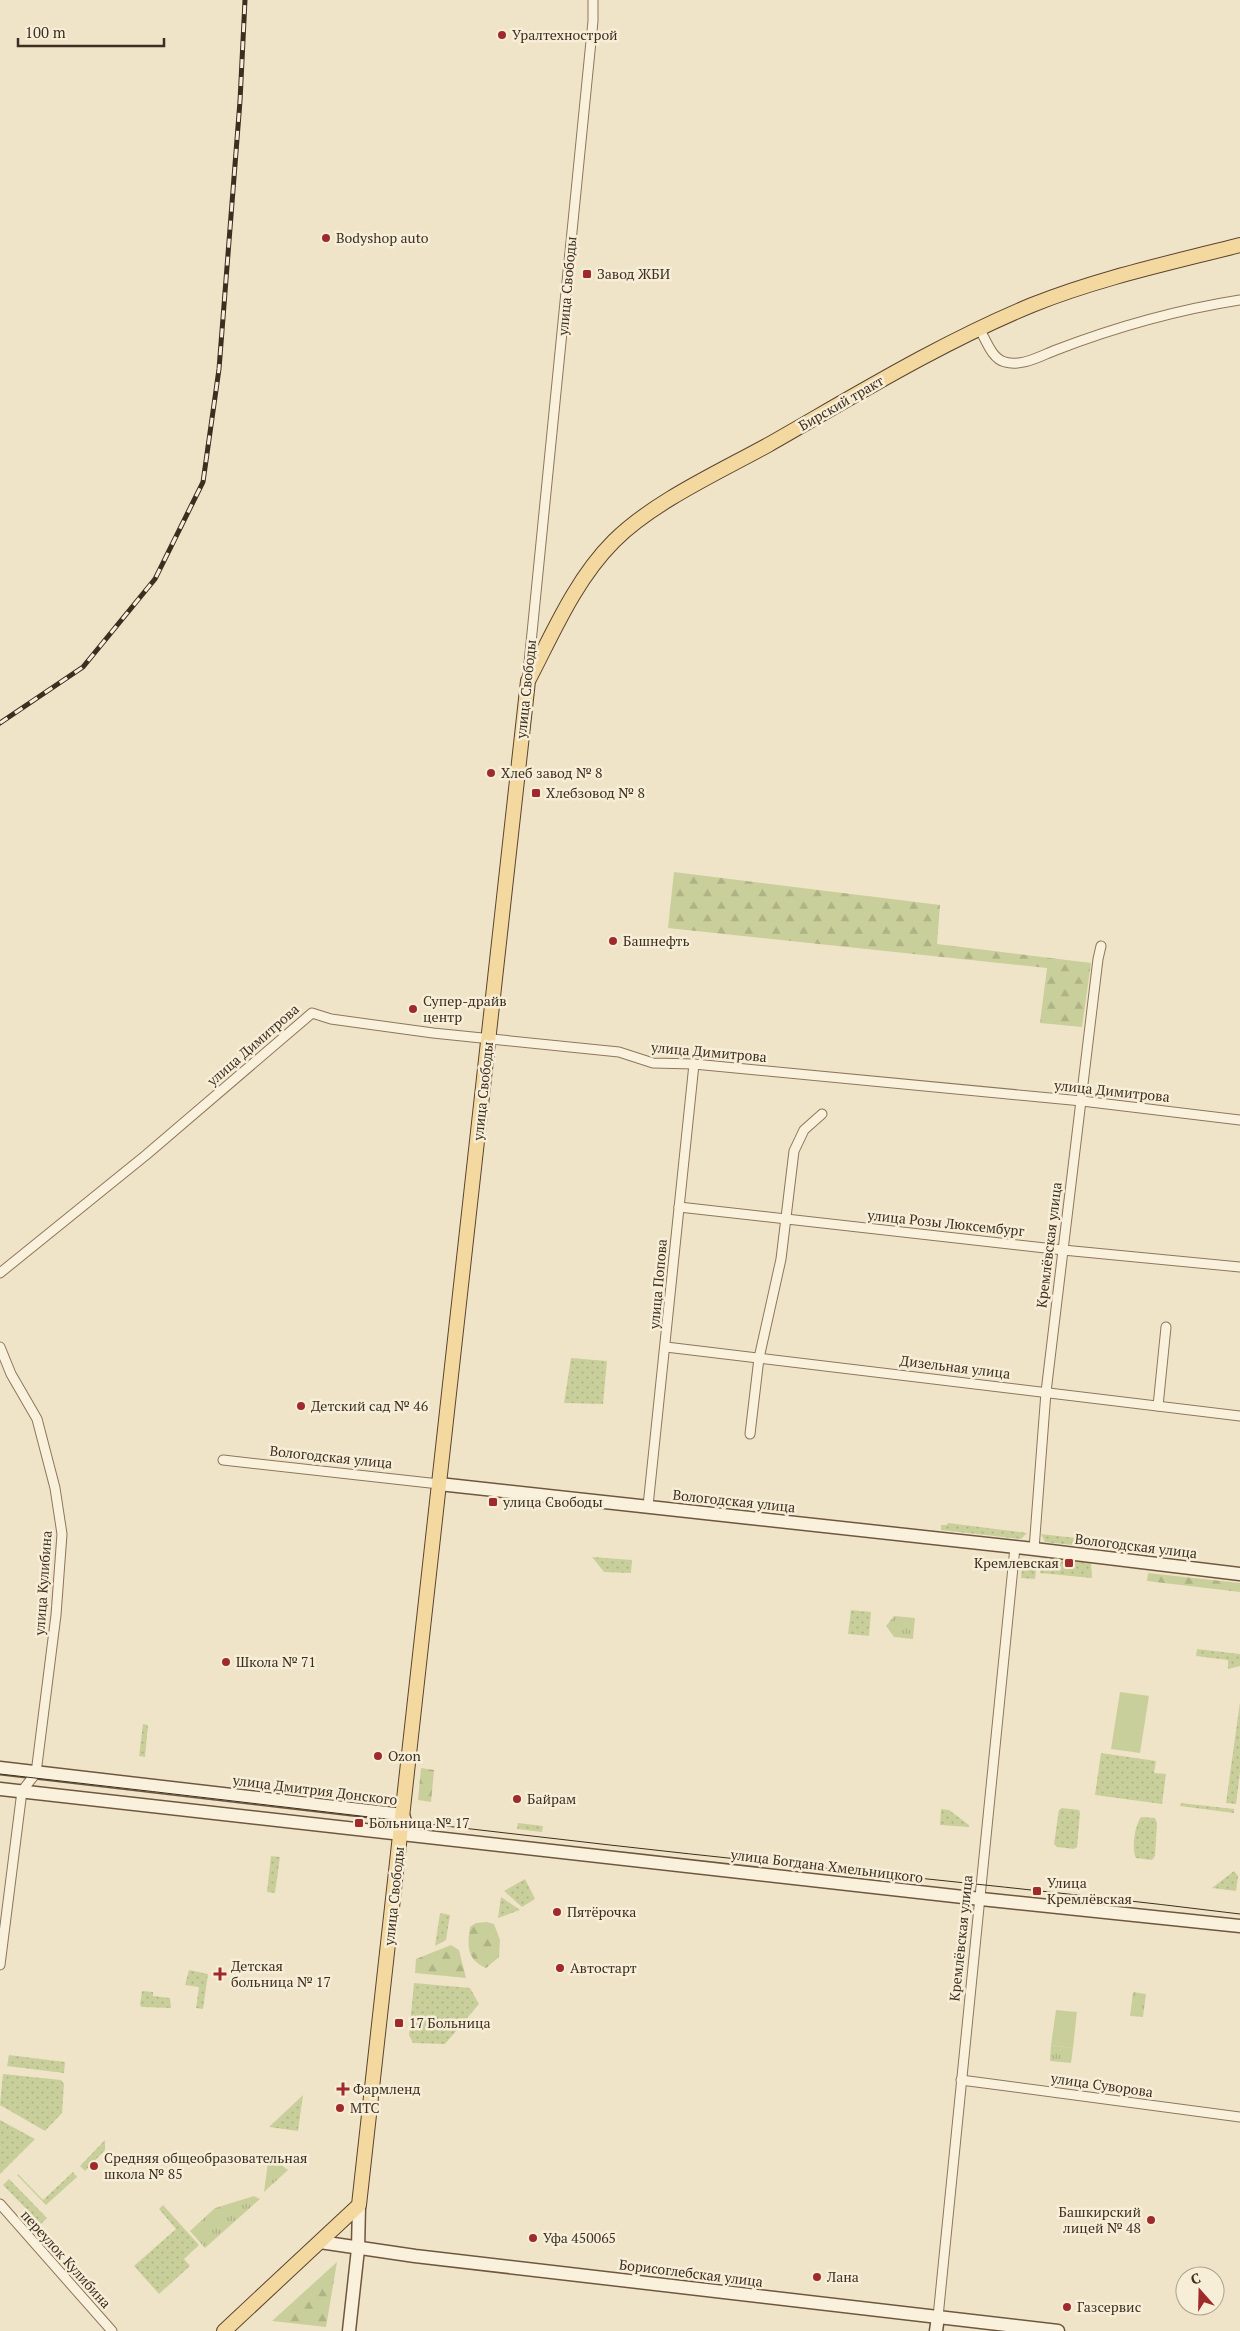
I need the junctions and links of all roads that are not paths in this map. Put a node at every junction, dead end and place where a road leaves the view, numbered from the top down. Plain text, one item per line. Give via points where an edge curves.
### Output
1 (593, 0) edge
2 (1240, 245) edge
3 (1240, 300) edge
4 (980, 330) junction
5 (528, 681) junction
6 (1101, 946) dead end
7 (489, 1039) junction
8 (694, 1064) junction
9 (1082, 1102) junction
10 (822, 1114) dead end
11 (1240, 1120) edge
12 (680, 1207) junction
13 (785, 1219) junction
14 (1063, 1250) junction
15 (1240, 1267) edge
16 (0, 1273) edge
17 (1166, 1327) dead end
18 (0, 1347) edge
19 (666, 1347) junction
20 (759, 1358) junction
21 (1046, 1392) junction
22 (1158, 1406) junction
23 (1240, 1416) edge
24 (750, 1434) dead end
25 (224, 1460) dead end
26 (439, 1484) junction
27 (648, 1506) junction
28 (1015, 1547) junction
29 (1034, 1549) junction
30 (1240, 1574) edge
31 (0, 1768) edge
32 (36, 1772) junction
33 (0, 1789) edge
34 (22, 1792) junction
35 (403, 1815) junction
36 (406, 1835) junction
37 (981, 1899) junction
38 (1240, 1926) edge
39 (0, 1965) edge
40 (961, 2080) junction
41 (1240, 2117) edge
42 (0, 2204) edge
43 (359, 2204) junction
44 (320, 2242) junction
45 (358, 2249) junction
46 (938, 2317) junction
47 (112, 2331) edge
48 (224, 2331) edge
49 (349, 2331) edge
50 (936, 2331) edge
51 (1058, 2331) edge

1 - 5 street, улица Свободы
2 - 4 main road, Бирский тракт via 1069,291
3 - 4 street via 1147,318 1016,364 1003,362 994,355
4 - 5 main road, Бирский тракт via 888,377 676,496 634,524 615,540 589,571
5 - 7 main road, улица Свободы
6 - 9 street, Кремлёвская улица
7 - 8 street, улица Димитрова via 620,1052 653,1063
7 - 16 street, улица Димитрова via 340,1020 312,1013 146,1155
7 - 26 main road, улица Свободы
8 - 9 street, улица Димитрова
8 - 12 street, улица Попова
9 - 11 street, улица Димитрова
9 - 14 street, Кремлёвская улица
10 - 13 street via 804,1130 794,1150
12 - 13 street, улица Розы Люксембург
12 - 19 street, улица Попова
13 - 14 street, улица Розы Люксембург
13 - 20 street via 781,1259
14 - 15 street, улица Розы Люксембург
14 - 21 street, Кремлёвская улица
17 - 22 street
18 - 32 street, улица Кулибина via 10,1374 37,1419 55,1488 62,1534 56,1615
19 - 20 street, Дизельная улица
19 - 27 street, улица Попова
20 - 21 street, Дизельная улица
20 - 24 street
21 - 22 street, Дизельная улица
21 - 29 street, Кремлёвская улица
22 - 23 street, Дизельная улица
25 - 26 street, Вологодская улица
26 - 27 street, Вологодская улица
26 - 35 main road, улица Свободы
27 - 28 street, Вологодская улица
28 - 29 street, Вологодская улица
28 - 37 street, Кремлёвская улица
29 - 30 street, Вологодская улица
31 - 32 street, улица Дмитрия Донского
32 - 34 street
32 - 35 street, улица Дмитрия Донского
33 - 34 street
34 - 36 street
34 - 39 street
35 - 36 main road, улица Свободы
36 - 37 street, улица Богдана Хмельницкого
36 - 43 main road, улица Свободы
37 - 38 street, улица Богдана Хмельницкого
37 - 40 street, Кремлёвская улица
40 - 41 street, улица Суворова
40 - 46 street, Кремлёвская улица
42 - 47 street, переулок Кулибина
43 - 44 main road
43 - 45 street, улица Свободы
44 - 45 street, Борисоглебская улица
44 - 48 main road
45 - 46 street, Борисоглебская улица
45 - 49 street, улица Свободы
46 - 50 street, Кремлёвская улица
46 - 51 street, Борисоглебская улица

